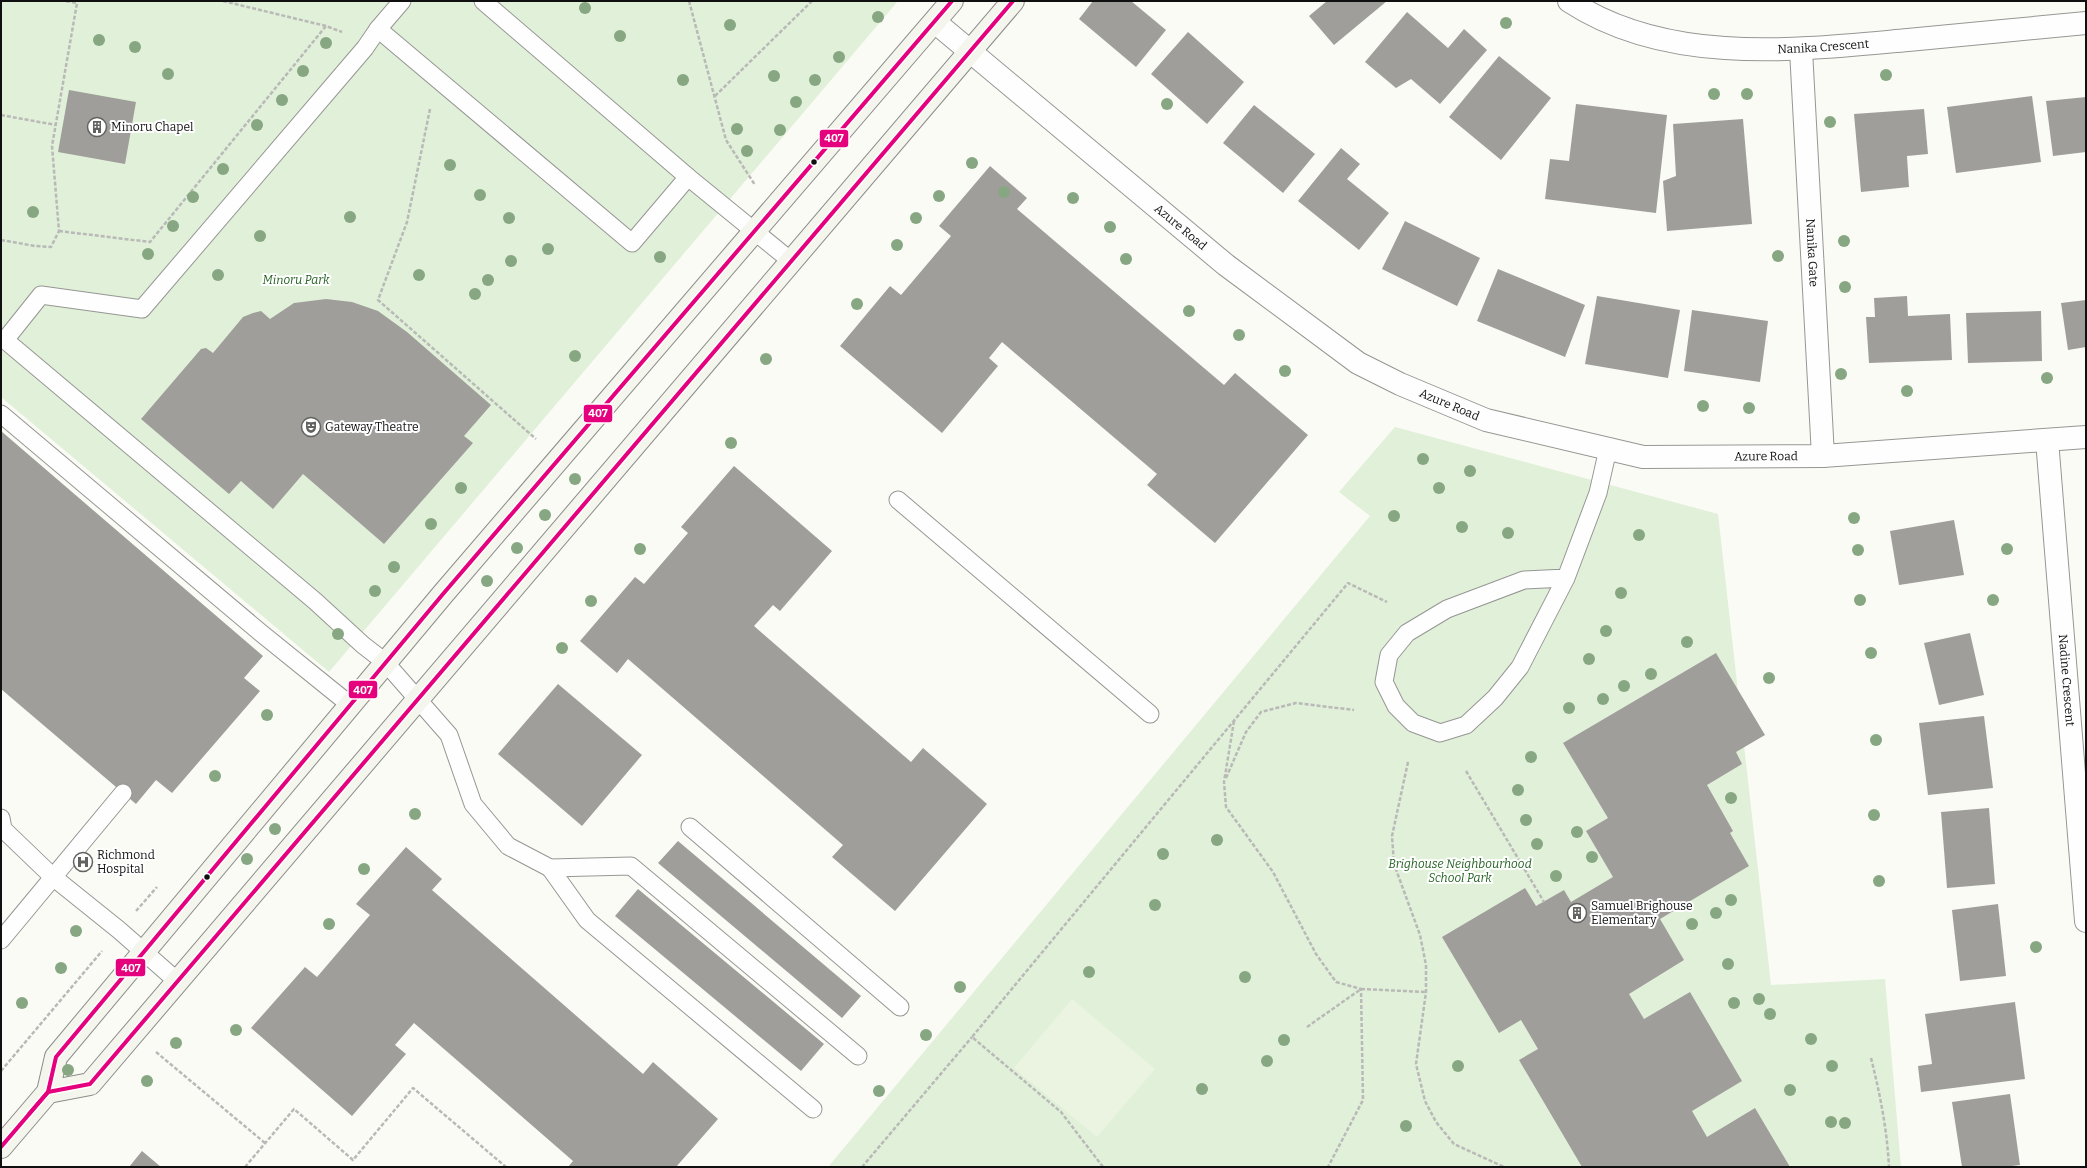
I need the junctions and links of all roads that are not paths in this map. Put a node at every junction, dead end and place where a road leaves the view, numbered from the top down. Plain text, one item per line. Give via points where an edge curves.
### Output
1 (402, 1) edge
2 (483, 1) edge
3 (952, 1) edge
4 (1013, 1) edge
5 (1569, 1) edge
6 (935, 22) junction
7 (2086, 23) edge
8 (378, 29) junction
9 (1800, 50) junction
10 (970, 51) junction
11 (688, 177) junction
12 (755, 231) junction
13 (791, 261) junction
14 (1, 414) edge
15 (2086, 437) edge
16 (2047, 440) junction
17 (1608, 449) junction
18 (1823, 456) junction
19 (898, 500) dead end
20 (1566, 578) junction
21 (385, 662) junction
22 (417, 699) junction
23 (350, 704) junction
24 (1150, 714) dead end
25 (123, 793) dead end
26 (2, 825) edge
27 (690, 827) dead end
28 (550, 868) junction
29 (53, 877) junction
30 (2086, 921) edge
31 (1, 940) edge
32 (144, 952) junction
33 (177, 981) junction
34 (900, 1007) dead end
35 (858, 1056) dead end
36 (48, 1092) junction
37 (813, 1109) dead end
38 (1, 1148) edge

1 - 8 lane
2 - 11 lane
3 - 6 main road
4 - 10 main road
5 - 9 street, Nanika Crescent via 1607,21 1654,37 1713,48
6 - 10 street, Azure Road
6 - 12 main road
7 - 9 street, Nanika Crescent
8 - 11 lane via 632,243
8 - 21 lane via 365,48 142,309 41,295 5,340 315,601 363,646
9 - 18 street, Nanika Gate
10 - 13 main road
10 - 17 street, Azure Road via 1226,265 1358,363 1400,384 1486,420
11 - 12 lane
12 - 13 lane
12 - 21 main road
13 - 22 main road
14 - 23 lane via 256,639
15 - 16 street, Azure Road
16 - 18 street, Azure Road
16 - 30 street, Nadine Crescent
17 - 18 street, Azure Road via 1643,457
17 - 20 lane via 1598,493
19 - 24 lane
20 - 20 lane via 1524,580 1448,609 1407,633 1389,656 1384,682 1396,706 1413,723 1440,733 1466,726 1495,698 1520,667
21 - 22 lane
21 - 23 main road
22 - 28 lane via 449,735 473,804 508,846
22 - 33 main road
23 - 32 main road
25 - 29 lane
26 - 29 lane
27 - 34 lane
28 - 35 lane via 631,866
28 - 37 lane via 587,920
29 - 31 lane
29 - 32 lane
32 - 33 lane
32 - 36 main road via 56,1057
33 - 36 main road via 90,1084
36 - 38 main road

